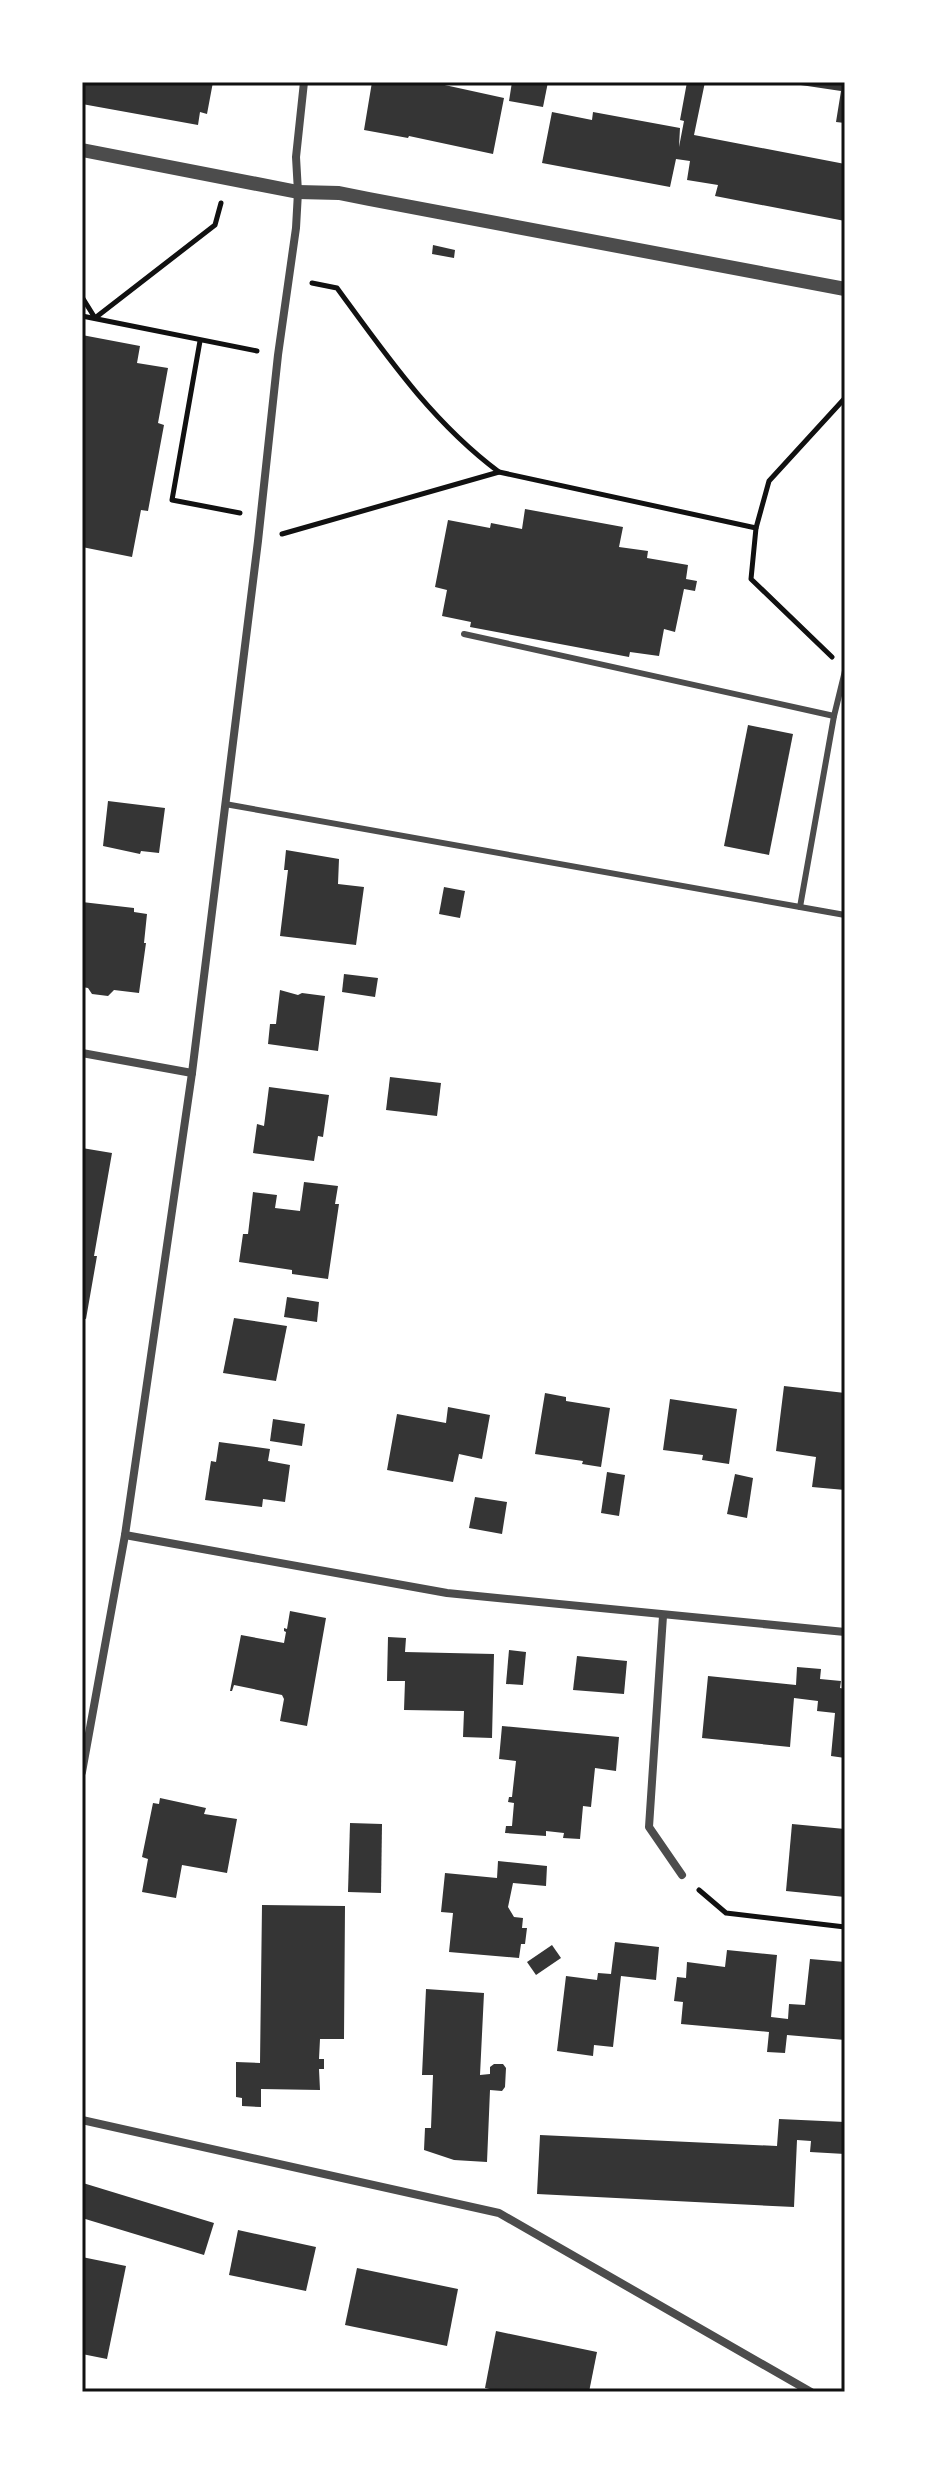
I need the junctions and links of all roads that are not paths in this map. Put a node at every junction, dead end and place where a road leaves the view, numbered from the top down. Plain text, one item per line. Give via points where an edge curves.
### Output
1 (304, 82) edge
2 (82, 150) edge
3 (298, 192) junction
4 (845, 289) edge
5 (464, 634) dead end
6 (845, 671) edge
7 (834, 716) junction
8 (225, 804) junction
9 (800, 907) junction
10 (845, 915) edge
11 (82, 1053) edge
12 (192, 1073) junction
13 (125, 1535) junction
14 (663, 1616) junction
15 (845, 1632) edge
16 (82, 1772) edge
17 (682, 1875) road end
18 (82, 2120) edge
19 (811, 2392) edge

1 - 3 street
2 - 3 street
3 - 4 street via 339,193
3 - 8 street
5 - 7 lane
6 - 7 lane
7 - 9 lane
8 - 9 lane
8 - 12 street
9 - 10 lane
11 - 12 street
12 - 13 street
13 - 14 street via 447,1593
13 - 16 street
14 - 15 street
14 - 17 street via 649,1827
18 - 19 street via 499,2213

